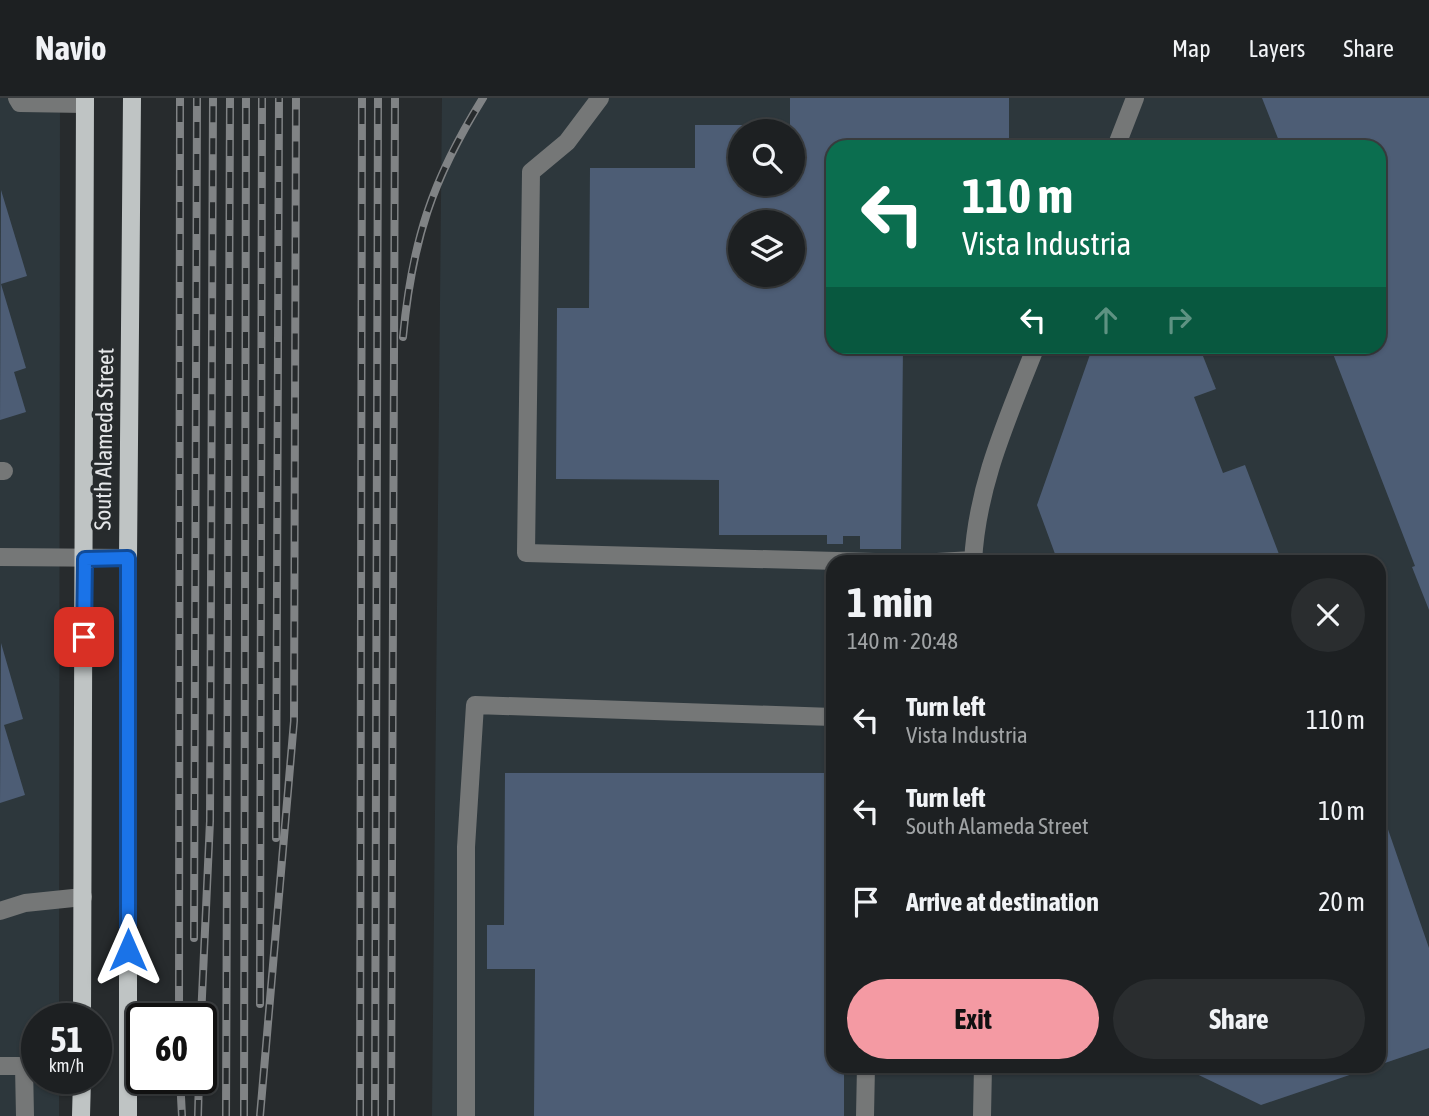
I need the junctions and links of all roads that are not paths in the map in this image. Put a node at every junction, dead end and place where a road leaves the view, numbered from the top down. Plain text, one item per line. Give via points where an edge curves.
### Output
1 (17, 98) edge
2 (132, 98) edge
3 (600, 98) edge
4 (1135, 98) edge
5 (85, 101) edge
6 (1119, 140) edge
7 (1032, 354) edge
8 (974, 555) edge
9 (0, 557) edge
10 (128, 558) junction
11 (85, 559) junction
12 (826, 561) edge
13 (826, 717) edge
14 (83, 897) junction
15 (0, 911) edge
16 (82, 1003) edge
17 (0, 1066) edge
18 (21, 1066) edge
19 (866, 1073) edge
20 (983, 1073) edge
21 (27, 1094) edge
22 (82, 1094) edge
23 (25, 1116) edge
24 (81, 1116) edge
25 (128, 1116) edge
26 (466, 1116) edge
27 (865, 1116) edge
28 (982, 1116) edge

1 - 5 street via 20,103
2 - 10 main road, South Alameda Street
3 - 12 street via 568,142 531,172 526,552
4 - 6 street
5 - 11 main road, South Alameda Street
7 - 8 street via 989,465
9 - 11 street
10 - 11 street
10 - 25 main road, South Alameda Street
11 - 14 main road, South Alameda Street
13 - 26 street via 475,705 466,847
14 - 15 street via 25,903
14 - 16 main road, South Alameda Street
17 - 18 street
19 - 27 street
20 - 28 street
21 - 23 street
22 - 24 main road

